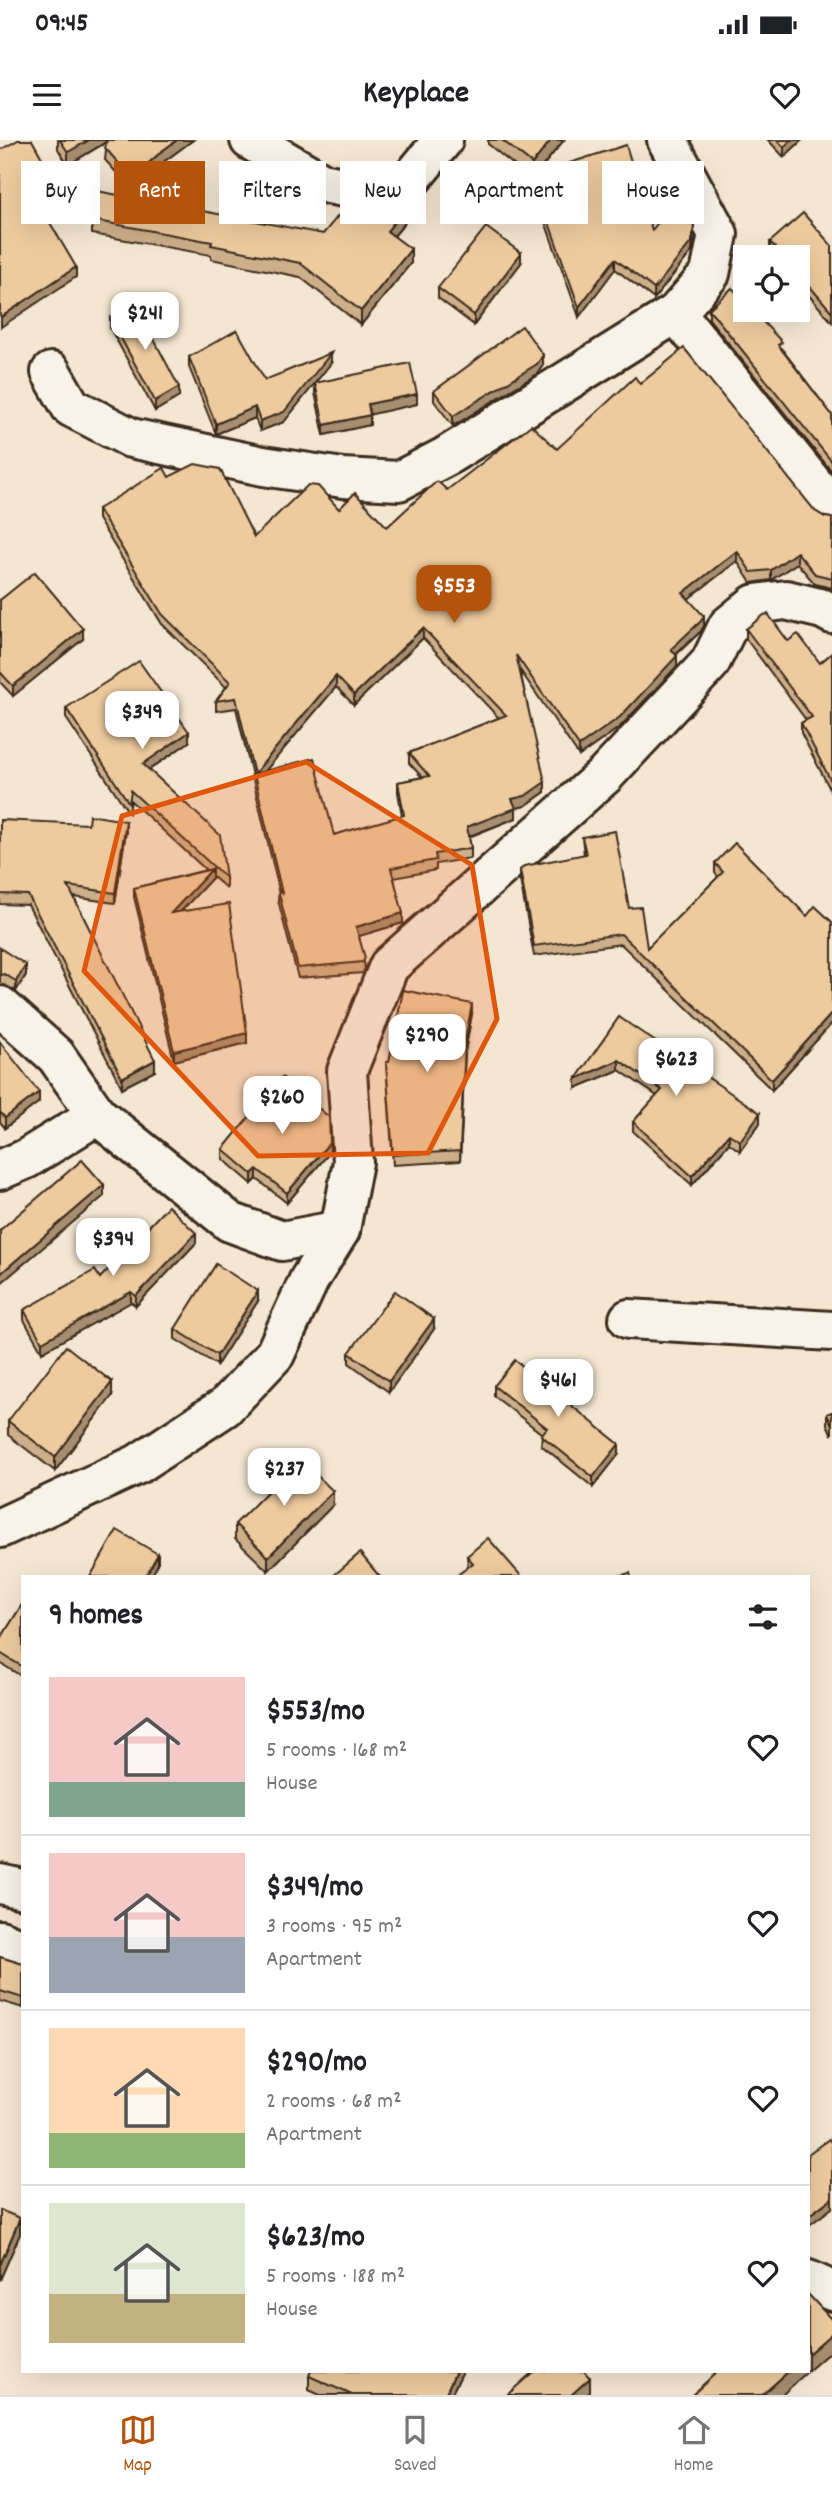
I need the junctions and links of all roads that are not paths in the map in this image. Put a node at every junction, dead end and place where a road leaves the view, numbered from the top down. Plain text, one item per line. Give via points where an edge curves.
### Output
1 (250, 140) edge
2 (443, 140) edge
3 (667, 140) edge
4 (676, 313) junction
5 (51, 372) dead end
6 (832, 506) edge
7 (832, 614) edge
8 (0, 1006) edge
9 (97, 1115) junction
10 (0, 1170) edge
11 (340, 1230) junction
12 (629, 1319) dead end
13 (832, 1331) edge
14 (0, 1528) edge
15 (0, 1884) edge
16 (21, 1889) edge
17 (0, 1940) edge
18 (21, 1949) edge
19 (810, 2281) edge
20 (832, 2291) edge

1 - 2 street via 323,183 382,195 407,184
3 - 4 street via 718,234 710,274
4 - 5 street via 399,481 263,466 131,438 71,407
4 - 6 street
7 - 11 street via 786,600 755,604 729,626 710,663 605,775 389,966 347,1071 353,1162
8 - 9 street via 56,1056
9 - 10 street
9 - 11 street via 230,1222 282,1241
11 - 14 street via 309,1280 275,1354 225,1407 138,1464
12 - 13 street
15 - 16 street
17 - 18 street
19 - 20 street

